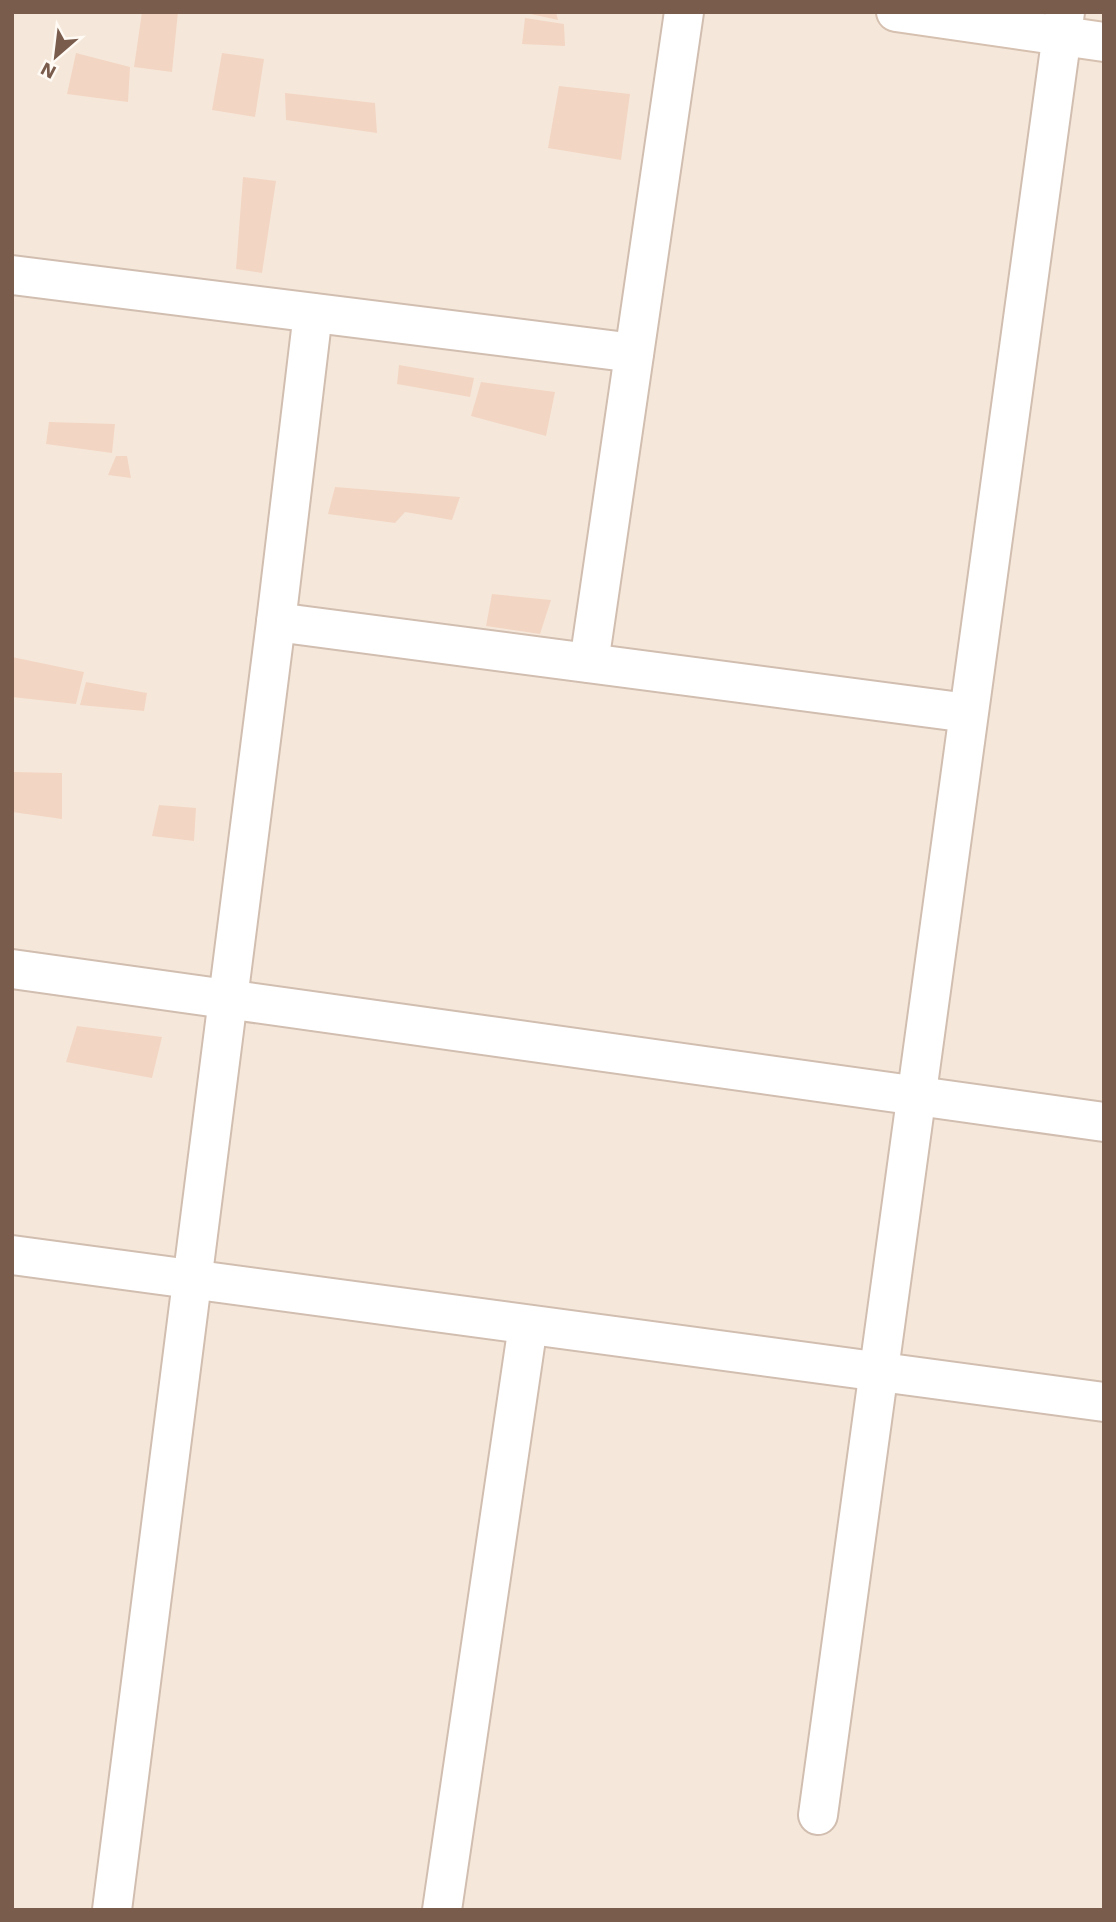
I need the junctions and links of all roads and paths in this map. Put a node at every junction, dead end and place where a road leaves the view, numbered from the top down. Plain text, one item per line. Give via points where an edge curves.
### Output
1 (684, 12) edge
2 (896, 12) edge
3 (1063, 24) edge
4 (1104, 42) edge
5 (12, 275) edge
6 (313, 313) junction
7 (634, 353) junction
8 (276, 622) junction
9 (589, 663) junction
10 (968, 713) junction
11 (12, 969) edge
12 (228, 999) junction
13 (916, 1096) junction
14 (1104, 1122) edge
15 (12, 1255) edge
16 (192, 1279) junction
17 (528, 1325) junction
18 (878, 1372) junction
19 (1104, 1402) edge
20 (818, 1815) dead end
21 (112, 1910) edge
22 (442, 1910) edge

1 - 7 street
2 - 3 street
3 - 4 street
3 - 10 street
5 - 6 street
6 - 7 street
6 - 8 street
7 - 9 street
8 - 9 street
8 - 12 street
9 - 10 street
10 - 13 street
11 - 12 street
12 - 13 street
12 - 16 street
13 - 14 street
13 - 18 street
15 - 16 street
16 - 17 street
16 - 21 street
17 - 18 street
17 - 22 street
18 - 19 street
18 - 20 street

